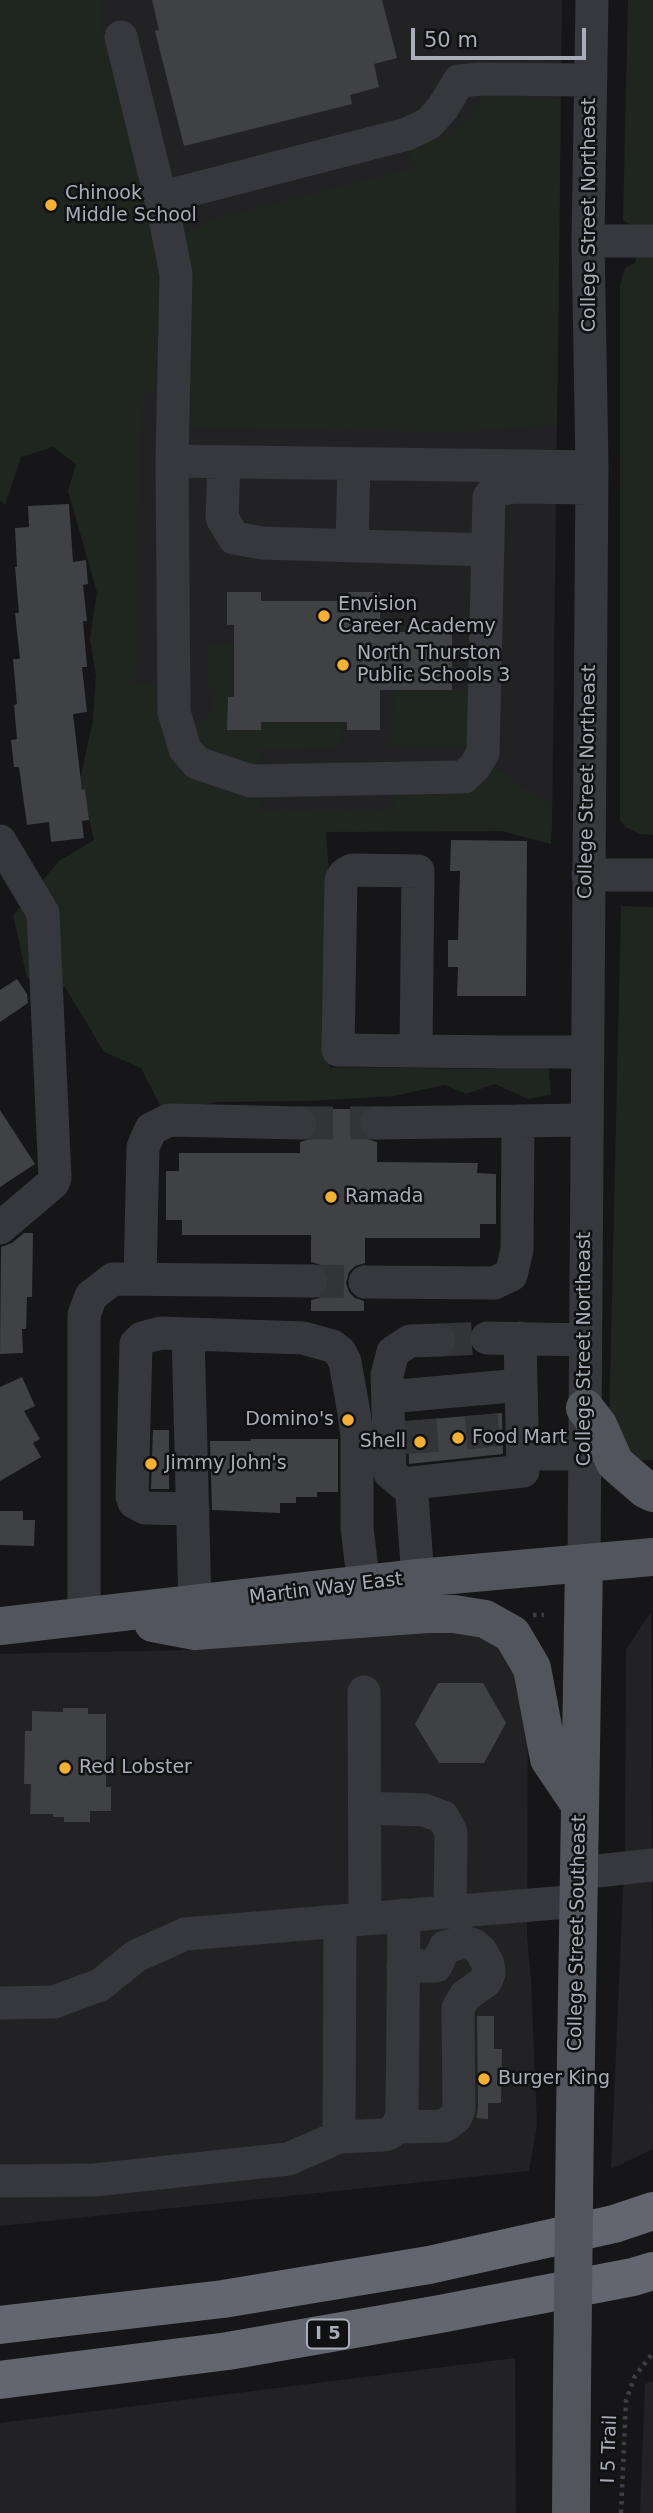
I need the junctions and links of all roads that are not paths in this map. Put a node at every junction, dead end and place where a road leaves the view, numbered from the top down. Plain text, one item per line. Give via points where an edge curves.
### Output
1 (592, 0) edge
2 (121, 37) dead end
3 (590, 80) junction
4 (163, 208) junction
5 (588, 241) junction
6 (653, 241) edge
7 (172, 461) junction
8 (224, 462) junction
9 (354, 464) junction
10 (591, 478) junction
11 (352, 546) junction
12 (488, 550) junction
13 (0, 841) edge
14 (587, 875) junction
15 (653, 875) edge
16 (416, 1051) junction
17 (586, 1052) junction
18 (586, 1120) junction
19 (518, 1121) junction
20 (300, 1123) tunnel mouth
21 (377, 1123) tunnel mouth
22 (0, 1228) edge
23 (140, 1279) junction
24 (311, 1281) tunnel mouth
25 (365, 1282) tunnel mouth
26 (188, 1334) junction
27 (487, 1338) tunnel mouth
28 (520, 1338) junction
29 (439, 1340) tunnel mouth
30 (585, 1340) junction
31 (520, 1385) junction
32 (409, 1404) junction
33 (585, 1408) junction
34 (523, 1454) junction
35 (584, 1454) junction
36 (420, 1476) junction
37 (653, 1493) edge
38 (193, 1509) junction
39 (653, 1557) edge
40 (584, 1563) junction
41 (418, 1578) junction
42 (364, 1586) junction
43 (195, 1604) junction
44 (97, 1615) junction
45 (0, 1626) edge
46 (364, 1692) dead end
47 (580, 1805) junction
48 (365, 1808) junction
49 (649, 1861) edge
50 (579, 1887) junction
51 (450, 1912) junction
52 (404, 1916) junction
53 (353, 1920) junction
54 (404, 1966) junction
55 (0, 2003) edge
56 (397, 2127) junction
57 (339, 2137) junction
58 (0, 2181) edge
59 (653, 2204) edge
60 (653, 2211) edge
61 (614, 2224) junction
62 (653, 2271) edge
63 (0, 2325) edge
64 (0, 2380) edge
65 (571, 2513) edge

1 - 3 street, College Street Northeast
2 - 4 street
3 - 4 street via 459,81 428,124 407,134 171,195
3 - 5 street, College Street Northeast
4 - 7 street via 176,274
5 - 6 street
5 - 10 street, College Street Northeast
7 - 8 street
7 - 12 street via 174,712 185,749 197,763 251,781 464,777 483,753
8 - 9 street
8 - 11 street via 222,519 234,537 262,543
9 - 10 street
9 - 11 street
10 - 12 street via 495,490 489,497
10 - 14 street, College Street Northeast
11 - 12 street
13 - 22 street via 43,914 55,1178
14 - 15 street
14 - 17 street, College Street Northeast
16 - 16 street via 418,871 352,870 341,880 338,1050
16 - 17 street
17 - 18 street, College Street Northeast
18 - 19 street
18 - 30 street, College Street Northeast
19 - 21 street
19 - 25 street via 517,1250 511,1275 494,1283
20 - 23 street via 169,1120 151,1129 143,1147
23 - 24 street
23 - 44 street via 113,1279 92,1296 84,1315
26 - 38 street
26 - 38 street via 149,1335 136,1344 132,1496 145,1508
26 - 42 street via 303,1338 340,1352 357,1436
27 - 28 street
28 - 30 street
28 - 31 street
29 - 32 street via 410,1341 393,1352 387,1375
30 - 33 street, College Street Northeast
31 - 32 street via 480,1402
31 - 34 street
32 - 36 street via 390,1473 404,1483
33 - 35 street, College Street Northeast
33 - 37 main road via 615,1463
34 - 35 street
34 - 36 street via 523,1471 485,1467
35 - 40 street, College Street Northeast
36 - 41 street
38 - 43 street
39 - 40 main road, Martin Way East
40 - 41 main road, Martin Way East
40 - 47 main road, College Street Southeast
41 - 42 main road, Martin Way East
42 - 43 main road, Martin Way East
43 - 44 main road, Martin Way East
44 - 45 main road, Martin Way East
44 - 47 main road via 195,1631 427,1614 485,1619 512,1634 532,1668 550,1759
46 - 48 street
47 - 50 main road, College Street Southeast
48 - 51 street via 424,1810 443,1817 451,1832
48 - 53 street
49 - 50 street
50 - 51 street
50 - 65 main road, College Street Southeast, bridge
51 - 52 street
52 - 53 street
52 - 54 street
53 - 55 street via 185,1934 136,1956 100,1985 54,2002
53 - 57 street
54 - 56 street via 402,2115
54 - 56 street via 436,1966 445,1947 464,1942 481,1951 489,1973 458,2008 456,2117 444,2126
56 - 57 street via 384,2135
57 - 58 street via 288,2159 94,2180
59 - 61 highway
60 - 61 highway
61 - 63 highway via 429,2265 278,2290
62 - 64 highway, I 5 via 228,2351

